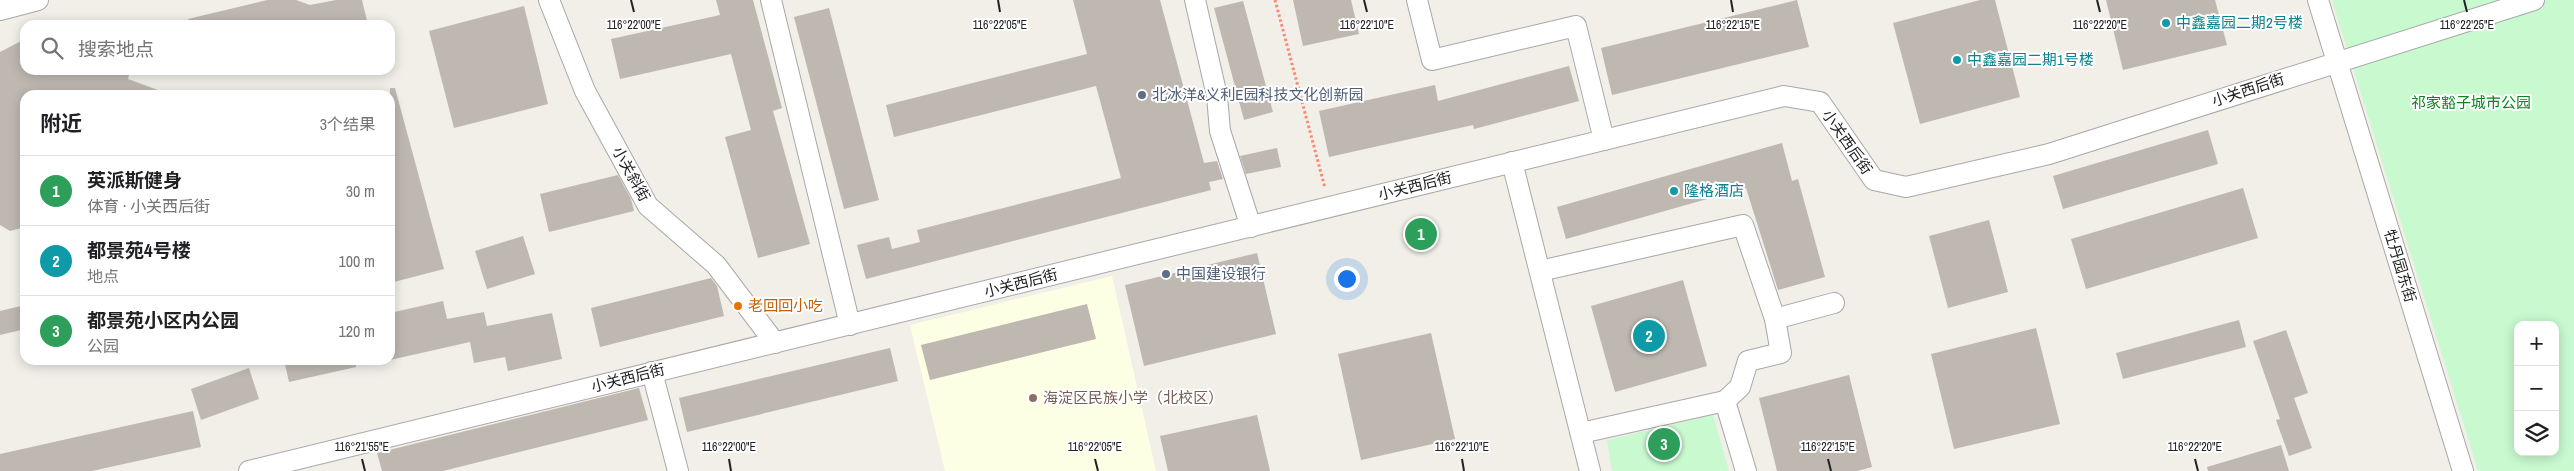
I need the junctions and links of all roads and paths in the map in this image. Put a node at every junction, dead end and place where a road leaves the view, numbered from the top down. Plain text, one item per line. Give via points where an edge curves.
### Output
1 (38, 0) edge
2 (549, 0) edge
3 (771, 0) edge
4 (1195, 0) edge
5 (1275, 0) edge
6 (1417, 0) edge
7 (2318, 0) edge
8 (2534, 0) edge
9 (0, 10) edge
10 (2338, 61) junction
11 (1604, 140) junction
12 (1512, 162) junction
13 (1330, 207) junction
14 (1251, 227) junction
15 (1540, 271) junction
16 (1834, 303) dead end
17 (1775, 320) junction
18 (850, 325) junction
19 (775, 343) junction
20 (652, 372) junction
21 (1725, 401) junction
22 (1581, 434) junction
23 (249, 471) edge
24 (678, 471) edge
25 (1590, 471) edge
26 (1746, 471) edge
27 (2463, 471) edge

1 - 9 street
2 - 19 street, 小关斜街 via 585,91 648,206 716,265
3 - 18 street
4 - 14 street via 1217,96 1220,131
5 - 13 path
6 - 11 street via 1432,60 1576,26
7 - 10 street, 牡丹园东街
8 - 10 street, 小关西后街
10 - 11 street, 小关西后街 via 2050,154 1906,187 1874,180 1820,102 1784,96
10 - 27 street, 牡丹园东街
11 - 12 street, 小关西后街
12 - 13 street, 小关西后街
12 - 15 street
13 - 14 street, 小关西后街
14 - 18 street, 小关西后街
15 - 17 street via 1743,225
15 - 22 street
16 - 17 street
17 - 21 street via 1781,354 1748,361 1740,387
18 - 19 street, 小关西后街
19 - 20 street, 小关西后街
20 - 23 street, 小关西后街
20 - 24 street
21 - 22 street
21 - 26 street
22 - 25 street

